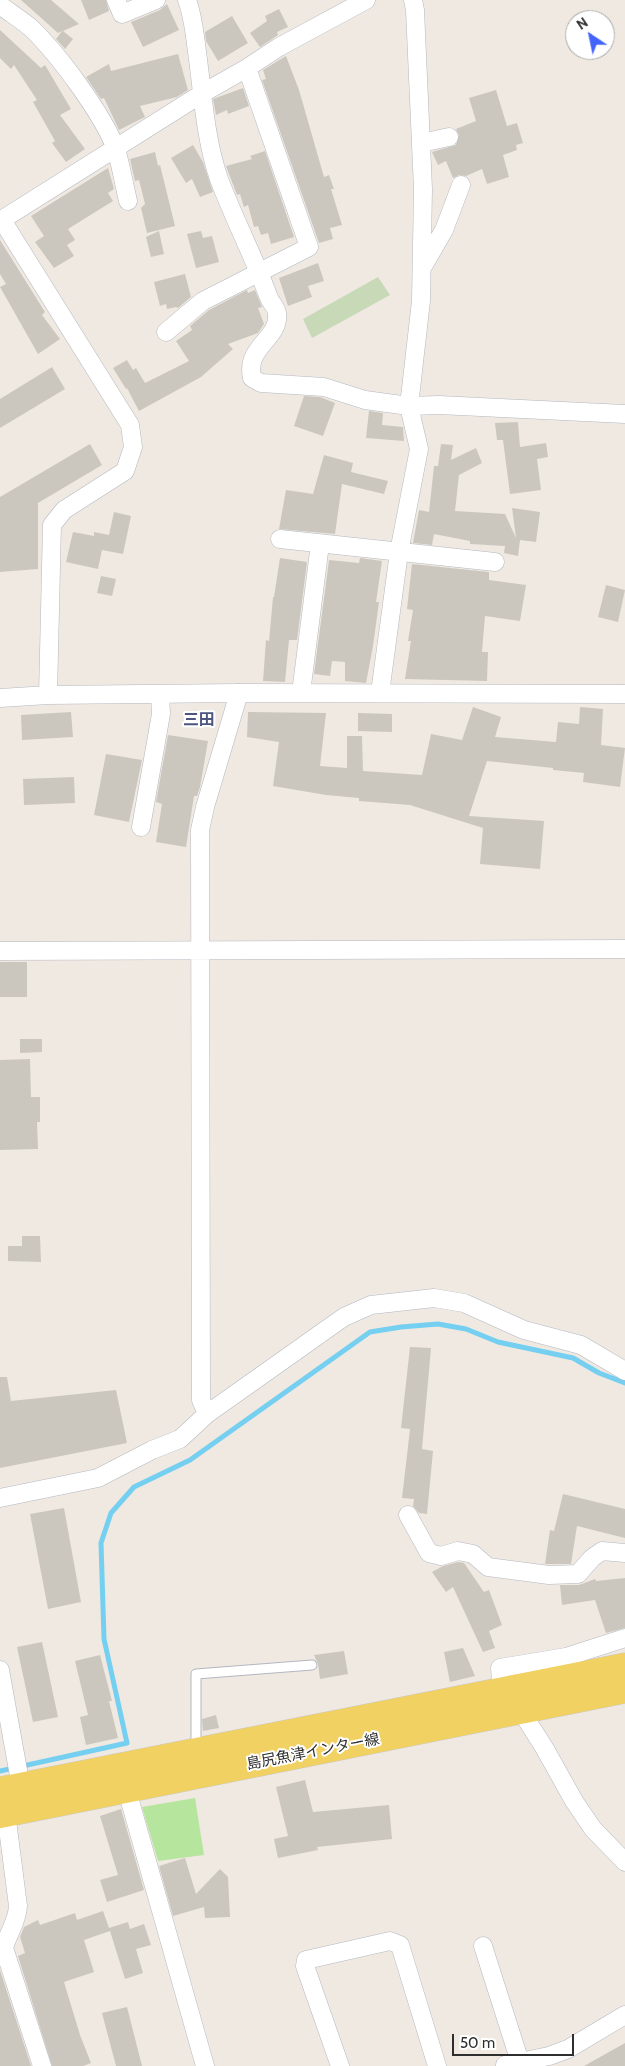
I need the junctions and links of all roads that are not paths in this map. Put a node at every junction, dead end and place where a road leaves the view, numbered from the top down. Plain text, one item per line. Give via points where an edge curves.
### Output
1 (116, 0) edge
2 (156, 0) edge
3 (187, 0) edge
4 (366, 0) edge
5 (412, 0) edge
6 (0, 5) edge
7 (246, 68) junction
8 (203, 93) junction
9 (450, 137) dead end
10 (421, 143) junction
11 (116, 149) junction
12 (461, 185) dead end
13 (128, 201) dead end
14 (1, 220) edge
15 (422, 270) junction
16 (260, 272) junction
17 (166, 332) dead end
18 (410, 406) junction
19 (625, 414) edge
20 (280, 539) dead end
21 (320, 544) junction
22 (399, 552) junction
23 (495, 562) dead end
24 (239, 693) junction
25 (301, 693) junction
26 (160, 694) junction
27 (380, 694) junction
28 (625, 694) edge
29 (48, 695) junction
30 (0, 698) edge
31 (140, 827) dead end
32 (199, 949) junction
33 (625, 949) edge
34 (0, 951) edge
35 (625, 1371) edge
36 (208, 1414) junction
37 (0, 1498) edge
38 (408, 1515) dead end
39 (625, 1553) edge
40 (625, 1638) edge
41 (312, 1666) dead end
42 (625, 1667) edge
43 (0, 1670) edge
44 (625, 1689) edge
45 (512, 1701) junction
46 (196, 1753) junction
47 (124, 1779) junction
48 (7, 1801) edge
49 (625, 1862) edge
50 (483, 1946) dead end
51 (625, 2015) edge
52 (508, 2065) edge
53 (42, 2066) edge
54 (205, 2066) edge
55 (340, 2066) edge
56 (437, 2066) edge

1 - 2 street via 122,14
3 - 8 street via 195,31
4 - 7 street
5 - 10 street
6 - 11 street via 30,27 55,54 103,124
7 - 8 street
7 - 16 street via 309,246
8 - 11 street
8 - 16 street via 207,137 219,179
9 - 10 street
10 - 15 street
11 - 13 street
11 - 14 street
12 - 15 street via 444,230
14 - 29 street via 130,425 133,446 125,471 64,510 52,525
15 - 18 street
16 - 17 street via 203,301
16 - 18 street via 278,322 252,358 252,378 261,383 324,387 365,400
18 - 19 street
18 - 22 street via 419,449
20 - 21 street
21 - 22 street
21 - 25 street
22 - 23 street
22 - 27 street
24 - 25 street
24 - 26 street
24 - 32 street via 200,830
25 - 27 street
26 - 29 street
26 - 31 street via 161,714
27 - 28 street
29 - 30 street
32 - 33 street
32 - 34 street
32 - 36 street via 201,1400
35 - 36 street via 582,1345 524,1330 464,1303 434,1298 371,1305 344,1317
36 - 37 street via 180,1439 98,1478
38 - 39 street via 429,1553 441,1556 458,1551 473,1554 488,1567 548,1575 578,1574 602,1551
40 - 45 street via 566,1657 500,1668
41 - 46 lane via 196,1674
42 - 45 main road, 島尻魚津インター線
43 - 48 street
44 - 45 main road, 島尻魚津インター線
45 - 46 main road, 島尻魚津インター線
45 - 47 main road, 島尻魚津インター線
45 - 49 street via 578,1808
46 - 47 main road, 島尻魚津インター線
47 - 48 main road, 島尻魚津インター線
47 - 54 street
48 - 53 street via 18,1906 17,1921 4,1948
50 - 52 street
51 - 52 street via 568,2049
55 - 56 street via 305,1966 306,1960 390,1941 400,1944

